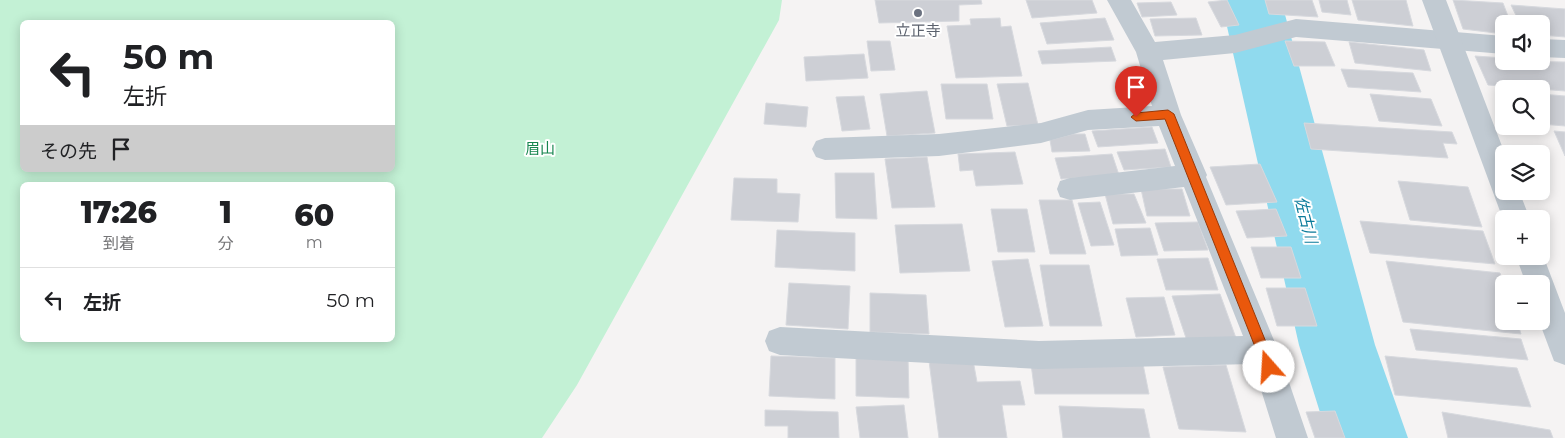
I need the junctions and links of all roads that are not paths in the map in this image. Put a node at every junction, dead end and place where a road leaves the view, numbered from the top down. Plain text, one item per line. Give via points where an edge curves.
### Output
1 (1118, 0) edge
2 (1434, 0) edge
3 (1449, 40) junction
4 (1495, 44) edge
5 (1550, 48) edge
6 (1565, 49) edge
7 (1148, 52) junction
8 (1168, 114) junction
9 (825, 149) dead end
10 (1495, 163) edge
11 (1194, 175) junction
12 (1070, 189) dead end
13 (1550, 312) edge
14 (780, 341) dead end
15 (1264, 350) junction
16 (1565, 351) edge
17 (1292, 438) edge

1 - 7 street
2 - 3 street
3 - 4 street
3 - 7 street via 1296,28 1235,44
3 - 10 street
5 - 6 street
7 - 8 street
8 - 9 street via 1088,120 1041,133 939,145
8 - 11 street
11 - 12 street
11 - 15 street
13 - 16 street
14 - 15 street via 1039,355
15 - 17 street

